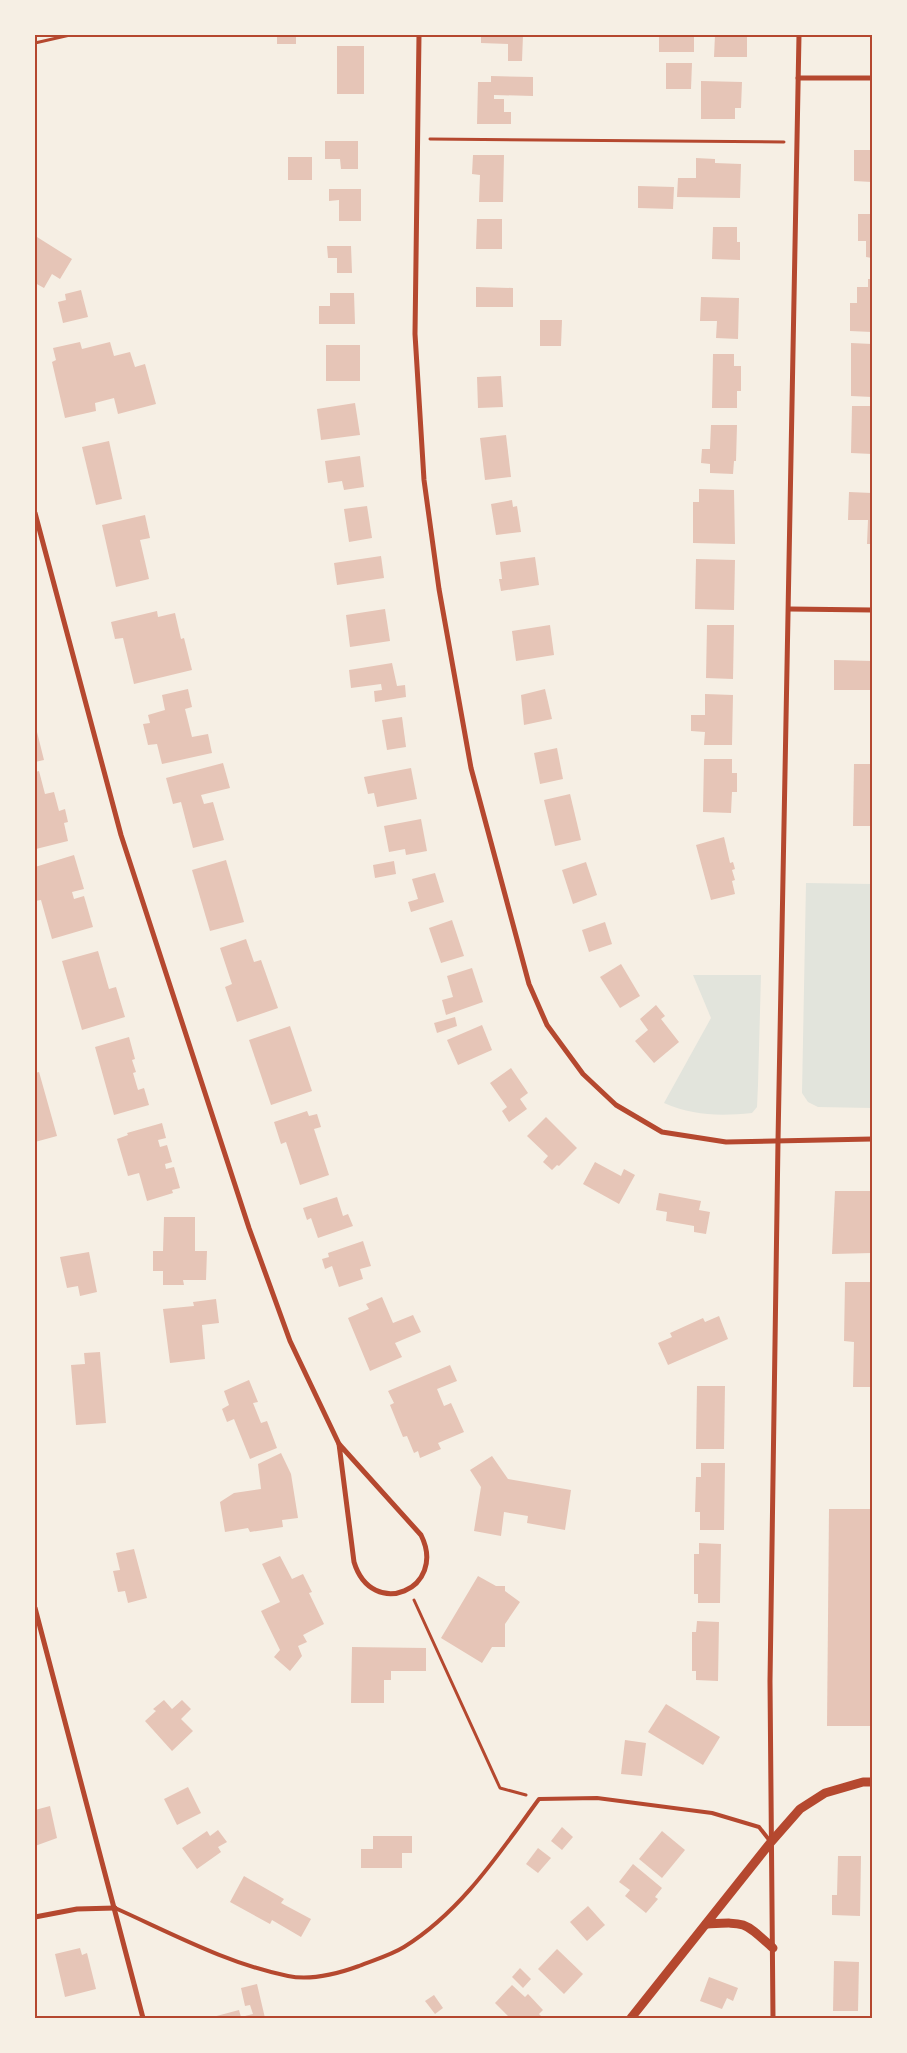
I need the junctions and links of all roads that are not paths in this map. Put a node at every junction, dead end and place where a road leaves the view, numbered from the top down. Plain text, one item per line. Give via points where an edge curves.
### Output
1 (419, 35) edge
2 (799, 35) edge
3 (798, 78) junction
4 (872, 78) edge
5 (35, 513) edge
6 (789, 609) junction
7 (872, 610) edge
8 (872, 1139) edge
9 (778, 1140) junction
10 (339, 1444) junction
11 (35, 1608) edge
12 (872, 1782) edge
13 (771, 1842) junction
14 (115, 1908) junction
15 (35, 1917) edge
16 (706, 1924) junction
17 (773, 1948) junction
18 (144, 2018) edge
19 (631, 2018) edge
20 (773, 2018) edge

1 - 9 street via 415,334 424,480 439,589 472,768 529,984 548,1025 583,1074 616,1105 662,1132 726,1142
2 - 3 street
3 - 4 street
3 - 6 street
5 - 10 street via 121,835 249,1228 290,1341
6 - 7 street
6 - 9 street
8 - 9 street
9 - 13 street via 770,1681
10 - 10 street via 357,1573 364,1583 385,1594 409,1589 425,1571 427,1546 421,1535
11 - 14 street
12 - 13 street via 825,1793 800,1809
13 - 14 lane via 760,1827 712,1813 597,1798 538,1799 476,1885 440,1919 404,1947 320,1977 290,1977 221,1955
13 - 16 street
13 - 17 street
14 - 15 street via 77,1909
14 - 18 street
16 - 17 street via 747,1925
16 - 19 street
17 - 20 street

